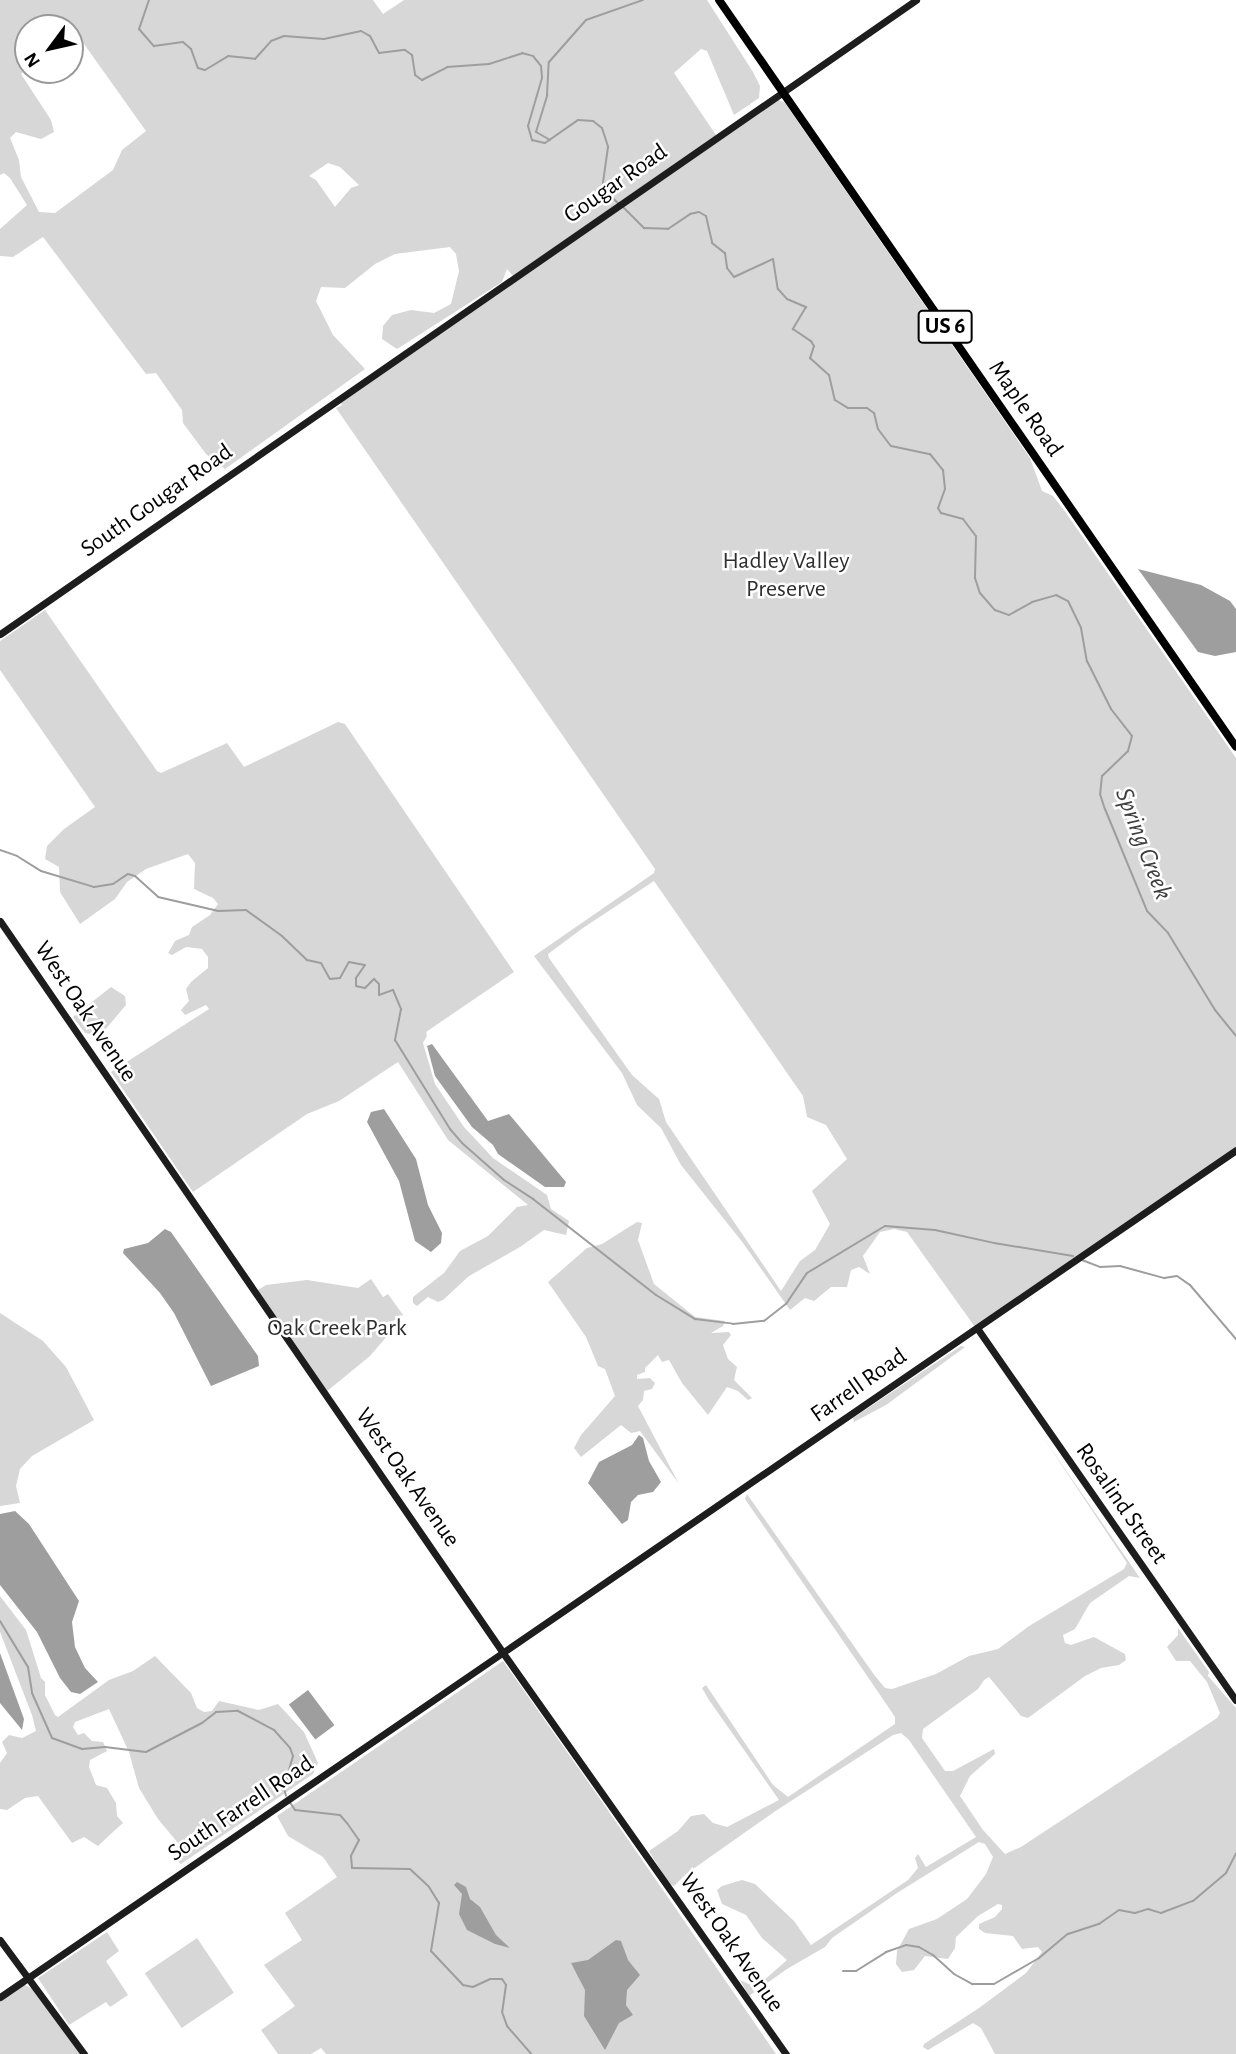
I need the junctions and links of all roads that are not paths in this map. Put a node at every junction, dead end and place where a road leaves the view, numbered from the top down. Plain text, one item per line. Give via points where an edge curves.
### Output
1 (719, 0) edge
2 (916, 0) edge
3 (781, 92) junction
4 (337, 398) joint
5 (0, 634) edge
6 (1236, 747) edge
7 (0, 921) edge
8 (1236, 1150) edge
9 (976, 1328) junction
10 (503, 1653) junction
11 (1236, 1700) edge
12 (0, 1940) edge
13 (28, 1978) junction
14 (0, 1997) edge
15 (85, 2054) edge
16 (786, 2054) edge

1 - 3 main road, US 6
2 - 3 street, Gougar Road
3 - 4 street, Gougar Road
3 - 6 main road, Maple Road / US 6
4 - 5 street, South Gougar Road
7 - 10 street, West Oak Avenue
8 - 9 street, Farrell Road
9 - 10 street, Farrell Road
9 - 11 street, Rosalind Street
10 - 13 street, South Farrell Road
10 - 16 street, West Oak Avenue
12 - 13 street
13 - 14 street, South Farrell Road
13 - 15 street

